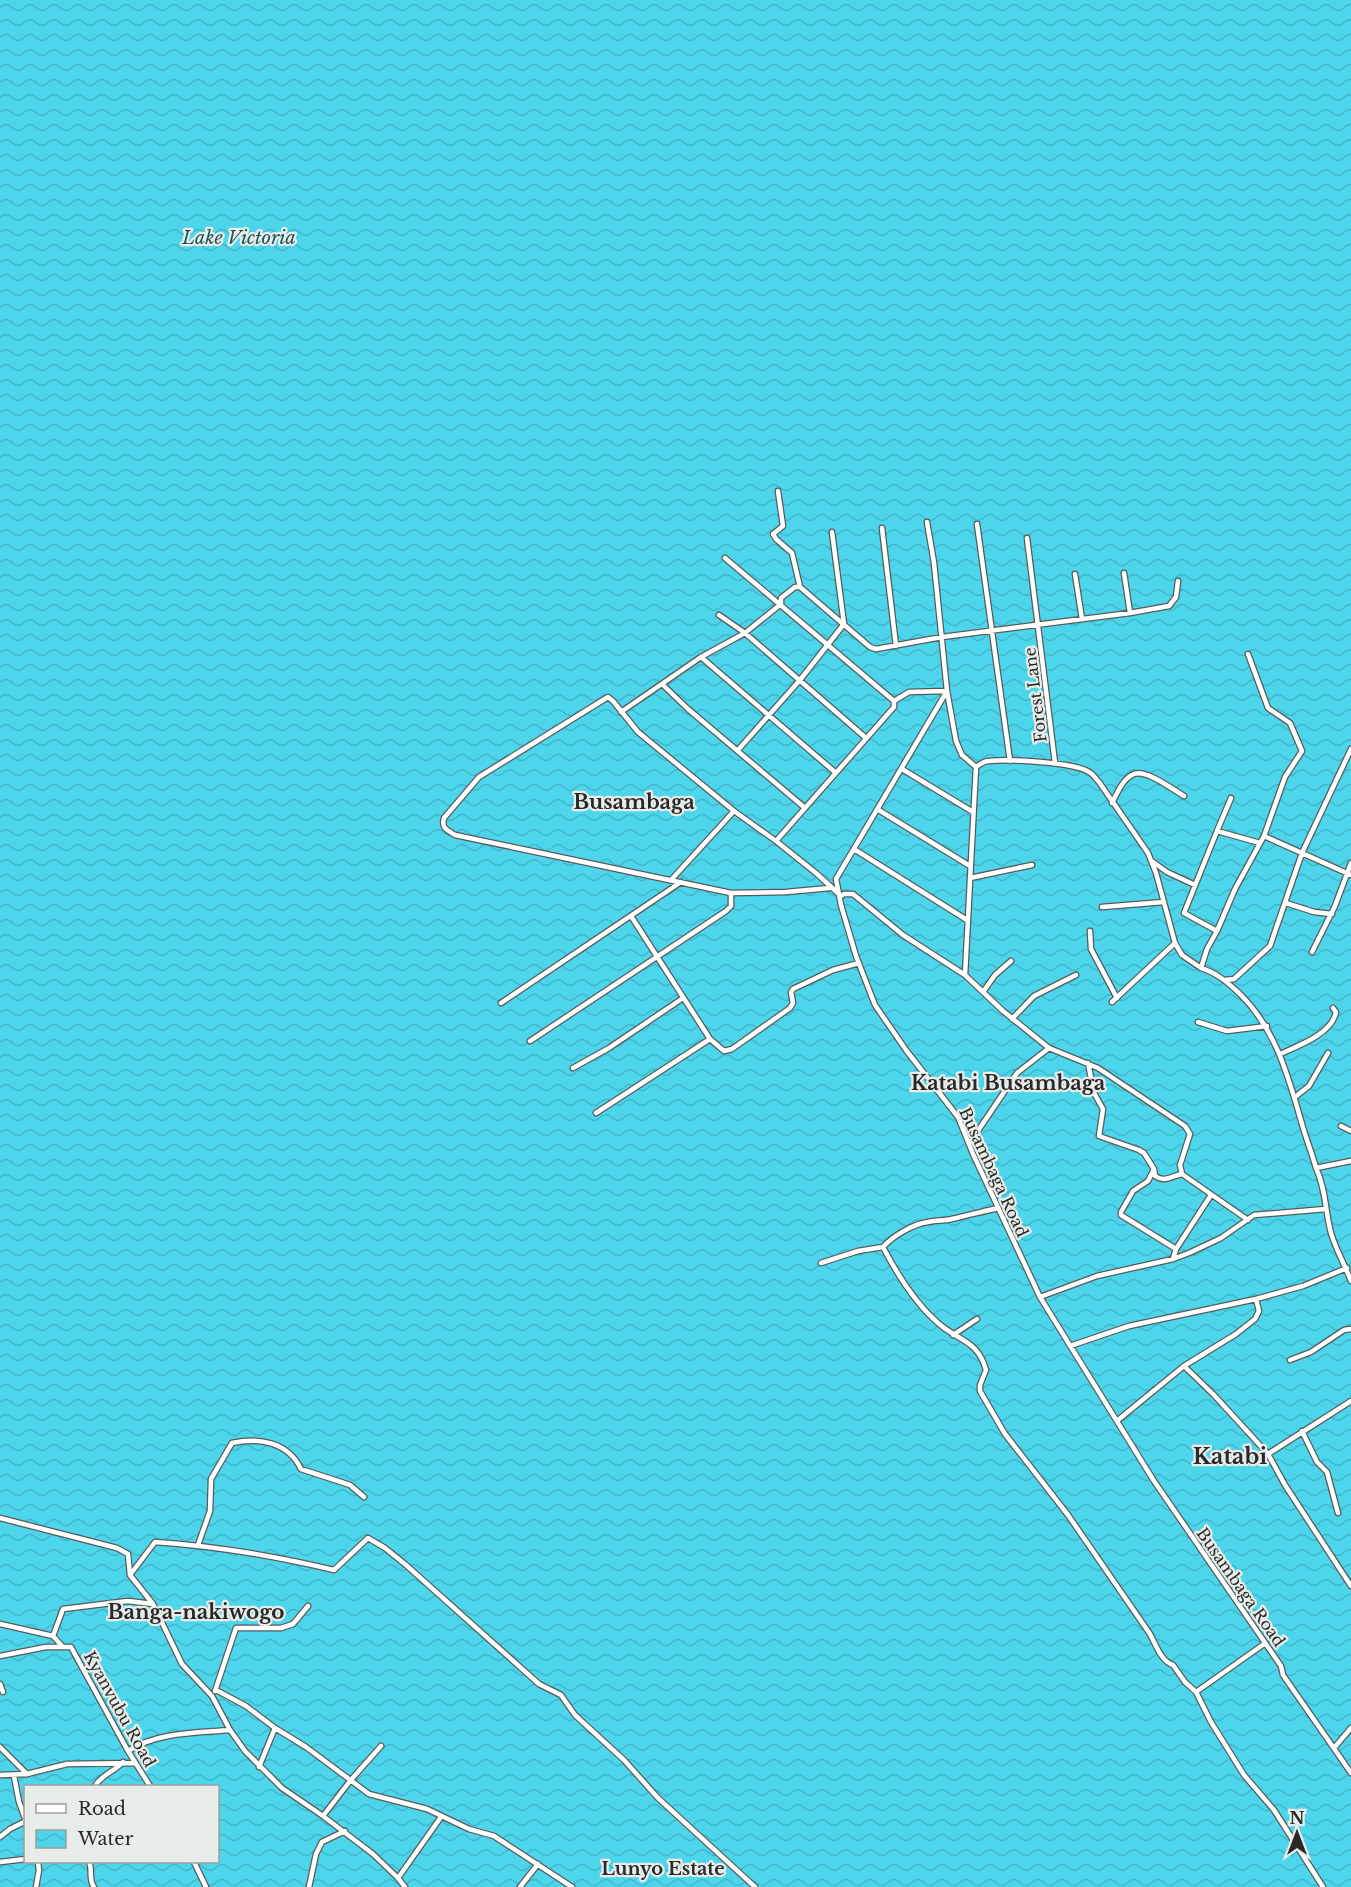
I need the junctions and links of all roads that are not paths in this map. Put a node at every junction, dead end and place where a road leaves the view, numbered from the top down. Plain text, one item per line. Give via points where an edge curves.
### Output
1 (778, 491) dead end
2 (927, 522) dead end
3 (977, 524) dead end
4 (882, 528) dead end
5 (832, 532) dead end
6 (1027, 538) dead end
7 (725, 558) dead end
8 (1124, 573) dead end
9 (1075, 574) dead end
10 (1178, 581) dead end
11 (800, 587) junction
12 (781, 604) junction
13 (1130, 613) junction
14 (719, 615) dead end
15 (1082, 619) junction
16 (844, 624) junction
17 (1039, 625) junction
18 (992, 631) junction
19 (745, 633) junction
20 (942, 638) junction
21 (829, 646) junction
22 (896, 646) junction
23 (1248, 654) dead end
24 (701, 657) junction
25 (800, 681) junction
26 (663, 685) junction
27 (947, 691) junction
28 (894, 702) junction
29 (621, 712) junction
30 (767, 715) junction
31 (866, 738) junction
32 (1351, 749) edge
33 (738, 750) junction
34 (1010, 761) junction
35 (1055, 763) junction
36 (976, 767) junction
37 (902, 769) junction
38 (836, 773) junction
39 (1184, 796) dead end
40 (1231, 798) dead end
41 (1112, 803) junction
42 (805, 808) junction
43 (877, 809) junction
44 (734, 811) junction
45 (973, 812) junction
46 (1217, 831) junction
47 (1264, 836) junction
48 (776, 841) junction
49 (1260, 843) junction
50 (854, 849) junction
51 (1302, 853) junction
52 (1152, 861) junction
53 (1351, 863) edge
54 (1032, 865) dead end
55 (970, 866) junction
56 (1349, 875) edge
57 (970, 878) junction
58 (672, 879) junction
59 (681, 882) junction
60 (1195, 885) junction
61 (830, 888) junction
62 (731, 893) junction
63 (841, 896) junction
64 (1164, 902) junction
65 (1286, 903) junction
66 (1102, 907) dead end
67 (1332, 914) junction
68 (631, 916) junction
69 (967, 920) junction
70 (1090, 931) dead end
71 (1217, 931) junction
72 (1175, 944) junction
73 (1312, 952) dead end
74 (657, 957) junction
75 (1011, 961) dead end
76 (859, 963) junction
77 (1201, 968) junction
78 (965, 975) junction
79 (1076, 975) dead end
80 (1225, 980) junction
81 (983, 992) junction
82 (682, 998) junction
83 (1117, 998) junction
84 (1112, 1002) dead end
85 (501, 1003) dead end
86 (1333, 1008) dead end
87 (1012, 1019) junction
88 (1198, 1022) dead end
89 (1267, 1026) junction
90 (710, 1039) junction
91 (530, 1041) dead end
92 (1049, 1048) junction
93 (1328, 1053) dead end
94 (1280, 1054) junction
95 (1088, 1064) junction
96 (573, 1068) dead end
97 (1295, 1097) junction
98 (597, 1113) dead end
99 (1341, 1126) dead end
100 (1351, 1131) edge
101 (969, 1144) junction
102 (1351, 1161) edge
103 (1316, 1168) junction
104 (1154, 1169) junction
105 (1182, 1174) junction
106 (1211, 1195) junction
107 (998, 1208) junction
108 (1326, 1209) junction
109 (1248, 1220) junction
110 (883, 1247) junction
111 (1176, 1249) junction
112 (1173, 1259) junction
113 (1351, 1259) edge
114 (1344, 1262) junction
115 (821, 1263) dead end
116 (1347, 1268) junction
117 (1351, 1281) edge
118 (1040, 1297) junction
119 (1256, 1299) junction
120 (977, 1319) dead end
121 (1351, 1329) edge
122 (953, 1335) junction
123 (1070, 1346) junction
124 (1290, 1360) dead end
125 (1184, 1366) junction
126 (1351, 1401) edge
127 (1118, 1420) junction
128 (1302, 1431) junction
129 (1268, 1454) junction
130 (364, 1497) dead end
131 (1338, 1513) dead end
132 (0, 1518) edge
133 (198, 1545) junction
134 (130, 1575) junction
135 (1351, 1586) edge
136 (153, 1604) junction
137 (308, 1606) dead end
138 (0, 1624) edge
139 (53, 1636) junction
140 (1264, 1644) junction
141 (63, 1647) junction
142 (0, 1656) edge
143 (0, 1684) edge
144 (216, 1690) junction
145 (3, 1692) dead end
146 (1196, 1692) junction
147 (212, 1696) junction
148 (275, 1728) junction
149 (1351, 1728) edge
150 (231, 1731) junction
151 (381, 1746) dead end
152 (0, 1747) edge
153 (1334, 1748) junction
154 (128, 1751) junction
155 (123, 1762) junction
156 (135, 1762) junction
157 (260, 1767) junction
158 (1351, 1773) edge
159 (27, 1774) junction
160 (0, 1775) edge
161 (14, 1776) junction
162 (350, 1781) junction
163 (96, 1785) edge
164 (149, 1785) edge
165 (323, 1816) junction
166 (441, 1817) junction
167 (24, 1818) edge
168 (24, 1822) edge
169 (345, 1832) junction
170 (0, 1837) edge
171 (24, 1859) edge
172 (0, 1862) edge
173 (38, 1863) edge
174 (90, 1863) edge
175 (194, 1863) edge
176 (538, 1864) junction
177 (398, 1878) junction
178 (36, 1887) edge
179 (94, 1887) edge
180 (206, 1887) edge
181 (309, 1887) edge
182 (405, 1887) edge
183 (520, 1887) edge
184 (572, 1887) edge
185 (755, 1887) edge
186 (1323, 1887) edge

1 - 11 street via 783,526 773,534 792,553
2 - 20 street
3 - 18 street
4 - 22 street
5 - 16 street
6 - 17 street, Forest Lane
7 - 12 street
8 - 13 street
9 - 15 street
10 - 13 street via 1176,597 1169,606
11 - 12 street via 781,598
11 - 16 street
12 - 19 street
12 - 21 street
13 - 15 street
14 - 19 street
15 - 17 street
16 - 21 street
16 - 22 street via 873,649
17 - 18 street
17 - 35 street, Forest Lane
18 - 20 street
18 - 34 street
19 - 24 street
19 - 25 street
20 - 22 street
20 - 27 street
21 - 25 street
21 - 28 street
23 - 47 street via 1268,708 1290,723 1302,751 1285,777
24 - 26 street
24 - 30 street
25 - 30 street
25 - 31 street
26 - 29 street
26 - 33 street
27 - 28 street via 909,692
27 - 36 street via 959,749
27 - 37 street, Busambaga Road
28 - 31 street via 894,707
29 - 44 street via 638,732
29 - 58 street via 611,698 605,698 479,777 442,823 455,835
30 - 33 street
30 - 38 street
31 - 38 street
32 - 51 street
33 - 42 street
34 - 35 street
34 - 36 street via 986,761
35 - 41 street via 1089,772
36 - 45 street
37 - 43 street, Busambaga Road
37 - 45 street
38 - 42 street
39 - 41 street via 1138,772 1125,781
40 - 46 street
41 - 52 street
42 - 48 street
43 - 50 street, Busambaga Road
43 - 55 street
44 - 48 street
44 - 58 street
45 - 55 street
46 - 49 street
46 - 60 street
47 - 49 street
47 - 51 street
48 - 61 street
49 - 71 street
50 - 63 street, Busambaga Road via 836,879
50 - 69 street
51 - 56 street
51 - 65 street
52 - 60 street
52 - 64 street
53 - 56 street
54 - 57 street
55 - 57 street
56 - 67 street
57 - 69 street
58 - 59 street
59 - 62 street
59 - 68 street
60 - 71 street via 1184,913
61 - 62 street
61 - 63 street
62 - 74 street via 729,909
63 - 76 street, Busambaga Road
63 - 78 street via 853,894 903,934
64 - 66 street
64 - 72 street
65 - 67 street
65 - 80 street via 1270,946 1234,979
67 - 73 street
68 - 74 street
68 - 85 street
69 - 78 street
70 - 83 street via 1091,949
71 - 77 street
72 - 77 street via 1182,956
72 - 83 street
74 - 82 street
74 - 91 street
75 - 81 street
76 - 90 street via 833,970 793,989 790,1008 732,1049 724,1052
76 - 101 street, Busambaga Road via 875,1005 958,1117
77 - 80 street
78 - 81 street
79 - 87 street via 1035,996
80 - 89 street
81 - 87 street
82 - 90 street
82 - 96 street
83 - 84 street
86 - 94 street via 1335,1017 1319,1036
87 - 92 street
88 - 89 street via 1227,1031
89 - 94 street
90 - 98 street
92 - 95 street
92 - 101 street via 1017,1073
93 - 97 street via 1309,1086
94 - 97 street
95 - 104 street via 1094,1093 1103,1109 1099,1136 1139,1150
95 - 105 street via 1185,1126 1190,1134 1180,1165
97 - 103 street
99 - 100 street
101 - 107 street, Busambaga Road
102 - 103 street
103 - 108 street
104 - 105 street via 1160,1180
104 - 111 street via 1148,1181 1133,1191 1121,1214
105 - 106 street
106 - 109 street
106 - 111 street
107 - 110 street via 927,1222
107 - 118 street, Busambaga Road
108 - 109 street via 1263,1213
108 - 114 street via 1336,1248
109 - 112 street via 1221,1238
110 - 115 street
110 - 122 street via 925,1310
111 - 112 street
112 - 118 street via 1097,1276
113 - 114 street
114 - 116 street
116 - 117 street
116 - 119 street
118 - 123 street, Busambaga Road
119 - 123 street via 1129,1326
119 - 125 street via 1256,1319
120 - 122 street
121 - 124 street
122 - 146 street via 972,1344 981,1356 986,1370 980,1391 1005,1434 1112,1577 1158,1651
123 - 127 street, Busambaga Road
125 - 127 street
125 - 129 street
126 - 128 street
127 - 140 street, Busambaga Road via 1154,1481
128 - 129 street
128 - 131 street via 1317,1462 1327,1472
129 - 135 street
130 - 133 street via 350,1485 301,1469 296,1458 276,1445 250,1439 232,1443 211,1479 210,1511
132 - 134 street via 123,1550 128,1554
133 - 134 street via 154,1542
133 - 185 street via 276,1556 334,1570 368,1538 385,1548 539,1683 561,1695 578,1719
134 - 136 street
136 - 139 street via 128,1601 63,1609
136 - 147 street via 183,1664
137 - 144 street via 293,1624 282,1629 236,1628
138 - 139 street
139 - 141 street, Kyanvubu Road
140 - 146 street
140 - 153 street, Busambaga Road
141 - 142 street
141 - 154 street, Kyanvubu Road via 71,1647 77,1655
143 - 145 street
144 - 147 street
144 - 148 street
146 - 186 street via 1244,1775 1274,1810
147 - 150 street
148 - 157 street
148 - 162 street
149 - 153 street
150 - 154 street via 153,1740
150 - 157 street
151 - 162 street
152 - 159 street
153 - 158 street, Busambaga Road
154 - 156 street, Kyanvubu Road
155 - 156 street
155 - 159 street via 67,1764
155 - 163 street
156 - 164 street, Kyanvubu Road
157 - 165 street via 282,1788
159 - 161 street
160 - 161 street
161 - 167 street
162 - 165 street
162 - 166 street via 369,1794
165 - 169 street
166 - 176 street via 494,1836
166 - 177 street
168 - 170 street
169 - 177 street
169 - 181 street via 322,1842
171 - 172 street
173 - 178 street
174 - 179 street
175 - 180 street
176 - 183 street
176 - 184 street
177 - 182 street

